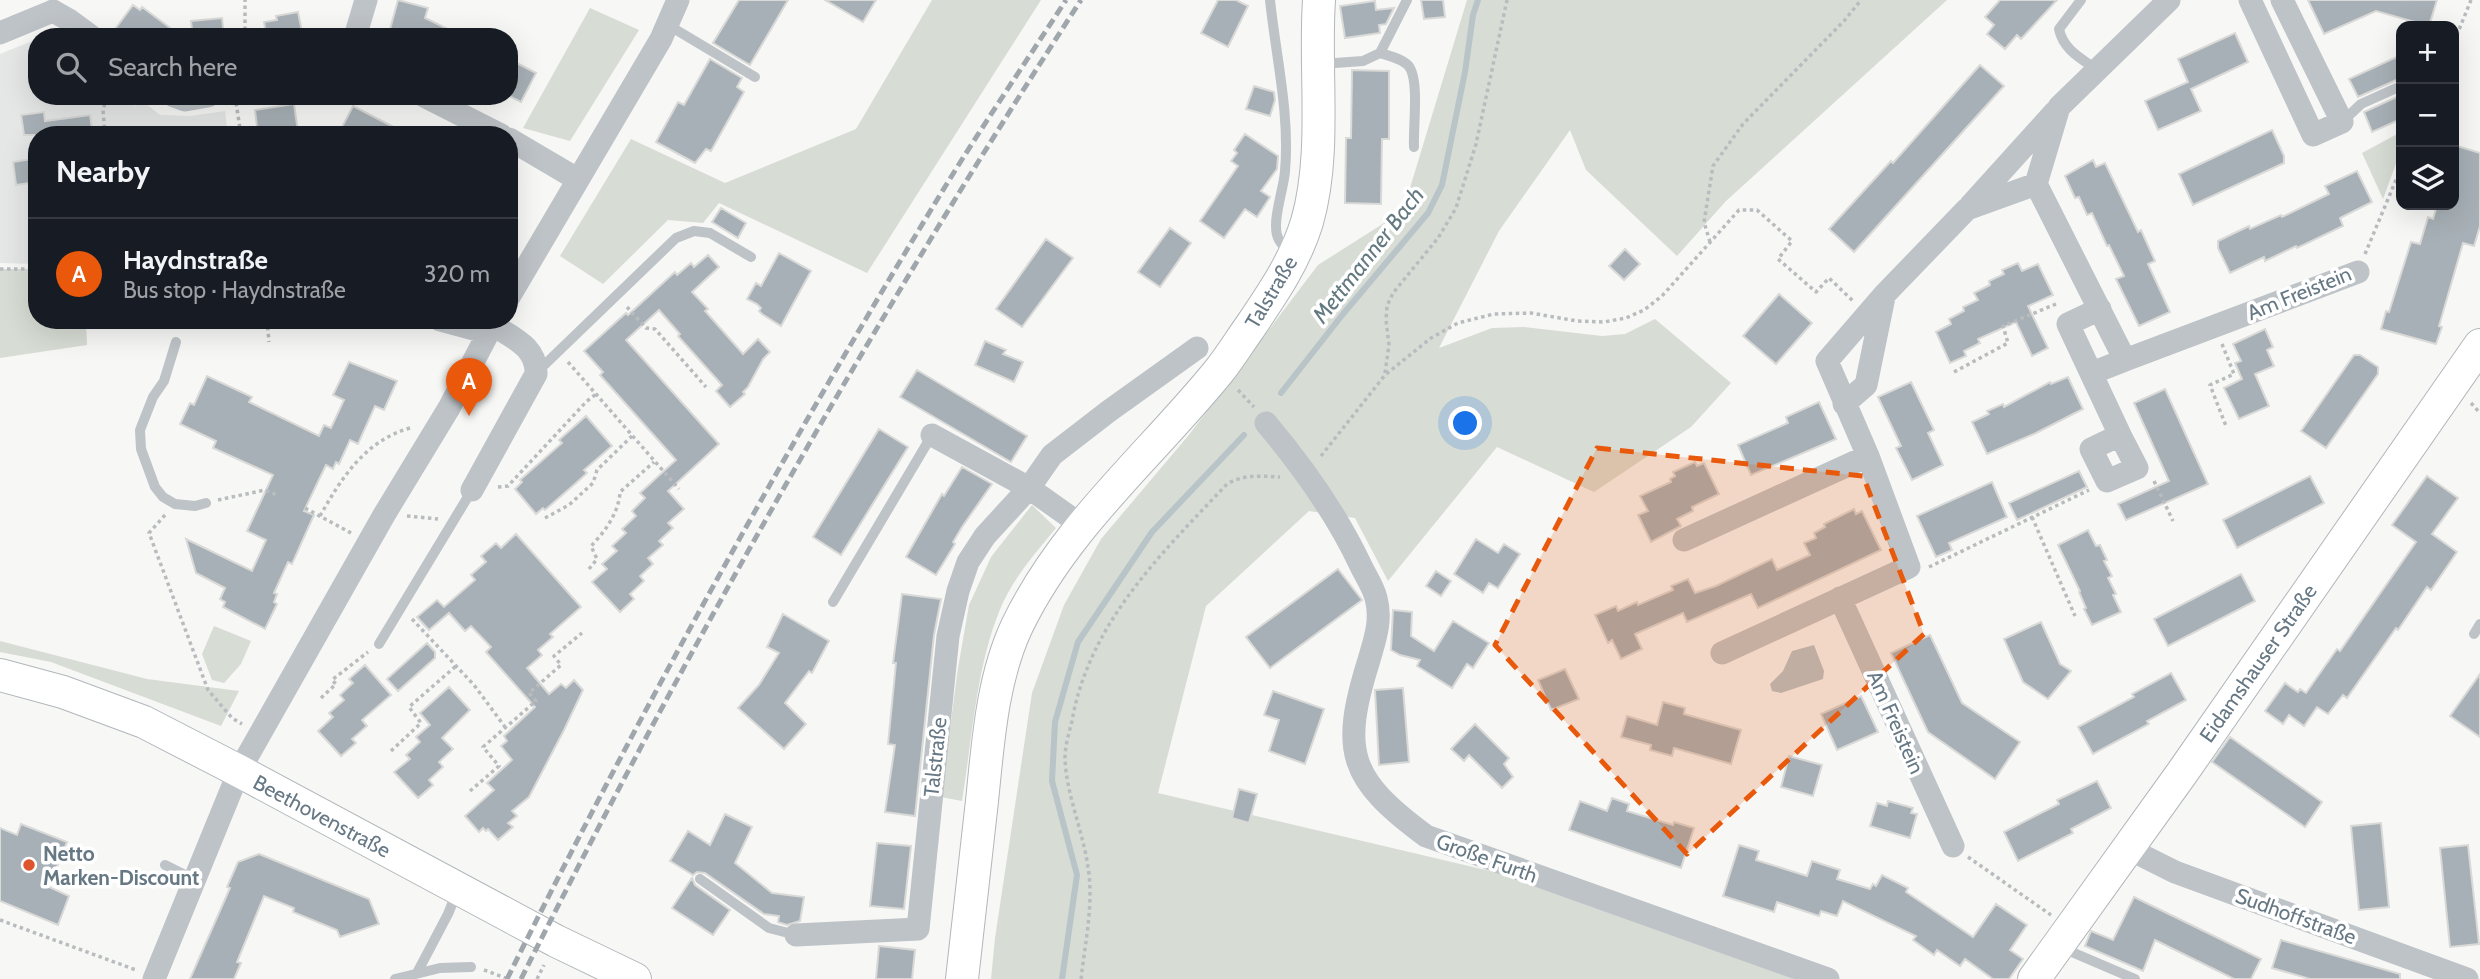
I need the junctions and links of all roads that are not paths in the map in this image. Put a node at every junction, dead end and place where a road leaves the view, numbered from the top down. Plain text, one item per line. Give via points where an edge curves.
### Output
1 (366, 0) edge
2 (678, 0) edge
3 (1270, 0) edge
4 (1319, 0) edge
5 (1406, 0) edge
6 (2081, 0) edge
7 (2169, 0) edge
8 (2250, 0) edge
9 (2282, 0) edge
10 (52, 5) edge
11 (668, 25) junction
12 (80, 28) edge
13 (358, 28) edge
14 (0, 33) edge
15 (1380, 53) junction
16 (1318, 64) junction
17 (2096, 69) junction
18 (755, 77) dead end
19 (2396, 88) edge
20 (442, 105) edge
21 (2059, 107) junction
22 (2342, 122) junction
23 (483, 126) edge
24 (518, 144) edge
25 (1413, 147) dead end
26 (577, 179) junction
27 (2036, 184) junction
28 (1967, 209) junction
29 (751, 257) dead end
30 (1294, 257) junction
31 (2358, 272) road end
32 (518, 281) edge
33 (1884, 295) junction
34 (2095, 300) junction
35 (490, 329) edge
36 (497, 329) edge
37 (176, 342) dead end
38 (2480, 345) edge
39 (1197, 348) dead end
40 (2125, 360) junction
41 (2092, 373) junction
42 (536, 374) junction
43 (1844, 404) junction
44 (1266, 423) road end
45 (932, 435) joint
46 (2120, 435) junction
47 (1868, 456) junction
48 (1029, 488) junction
49 (472, 490) joint
50 (206, 503) road end
51 (1081, 525) junction
52 (1684, 540) dead end
53 (1840, 598) junction
54 (833, 602) dead end
55 (379, 644) road end
56 (1722, 653) dead end
57 (0, 675) edge
58 (239, 771) junction
59 (1952, 846) road end
60 (2127, 848) junction
61 (165, 865) dead end
62 (193, 879) junction
63 (699, 879) dead end
64 (458, 888) junction
65 (796, 935) joint
66 (2050, 959) edge
67 (471, 967) road end
68 (418, 971) junction
69 (154, 977) edge
70 (395, 979) edge
71 (635, 979) edge
72 (962, 979) edge
73 (1828, 979) edge
74 (2136, 979) edge
75 (2467, 979) edge

1 - 13 street
2 - 11 street
3 - 30 lane via 1287,141 1276,230
4 - 16 main road, Talstraße
5 - 15 lane
6 - 17 lane via 2059,29 2065,46
7 - 17 street
8 - 22 street via 2313,135
9 - 22 street
10 - 12 street
10 - 14 street
11 - 18 lane
11 - 26 street
15 - 16 lane via 1363,61
15 - 25 lane via 1410,68 1414,81
16 - 30 main road, Talstraße via 1314,179
17 - 21 street
19 - 22 lane via 2361,104
20 - 23 street
21 - 27 street
21 - 28 street
24 - 26 street
26 - 32 street
27 - 28 street
27 - 34 street
28 - 33 street
29 - 42 lane via 710,233 694,231 677,238
30 - 51 main road, Talstraße via 1219,370
31 - 40 street, Am Freistein
33 - 43 street via 1866,385
33 - 43 street via 1827,361
34 - 40 street
34 - 41 street via 2068,324
35 - 58 street
36 - 42 street via 527,346
37 - 50 lane via 138,437 155,487 163,497 195,506
38 - 60 main road, Eidamshauser Straße
39 - 48 street, Talstraße via 1052,455
40 - 41 street, Am Freistein
41 - 46 street
42 - 49 street
43 - 47 street
44 - 73 street, Große Furth via 1307,474 1376,596 1377,633 1352,736 1368,782 1390,810 1426,836
45 - 48 street
45 - 54 lane
46 - 46 street via 2091,449 2107,481 2137,468
47 - 52 street
47 - 53 street via 1909,566
48 - 51 street
48 - 65 street, Talstraße via 985,536 968,562 958,591 948,636 918,929
49 - 55 lane
51 - 72 main road, Talstraße via 1039,583 1003,667 989,736
53 - 56 street
53 - 59 street, Am Freistein
57 - 58 main road, Beethovenstraße via 144,722
58 - 62 street
58 - 64 main road, Beethovenstraße
60 - 66 main road, Eidamshauser Straße
60 - 75 street, Sudhoffstraße via 2175,872
61 - 62 lane
62 - 69 street
63 - 65 lane via 769,928
64 - 68 lane
64 - 71 main road, Beethovenstraße
66 - 74 lane
67 - 68 lane
68 - 70 lane

